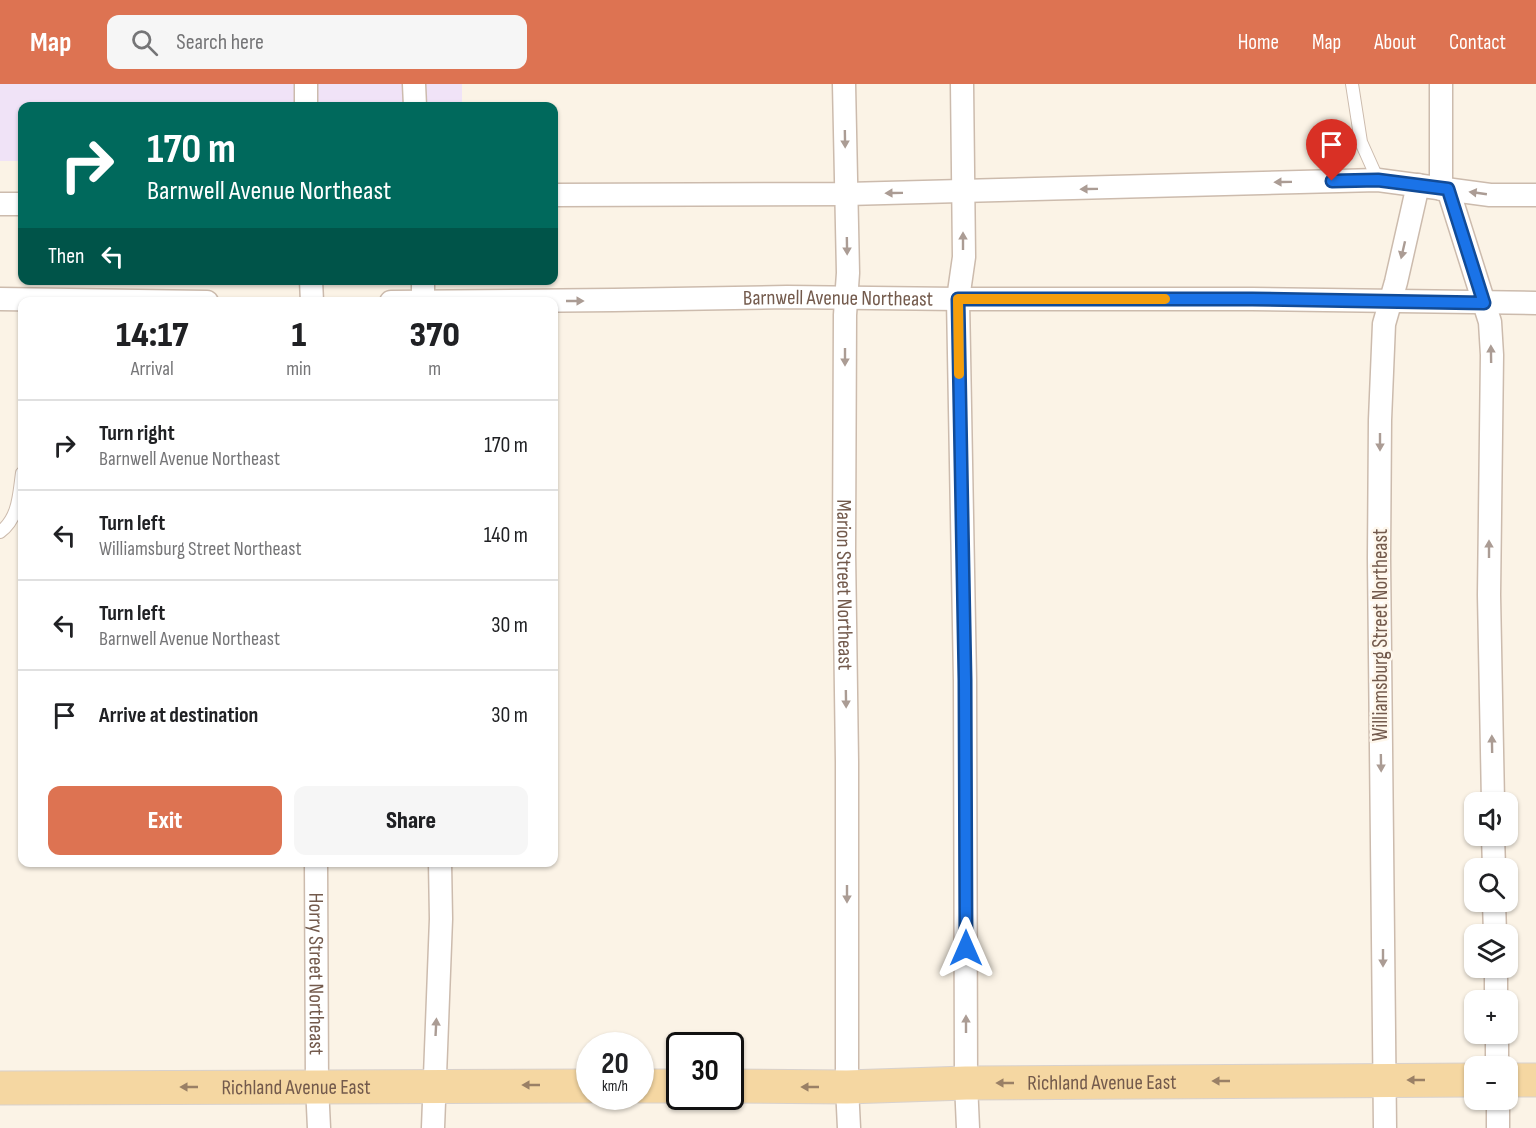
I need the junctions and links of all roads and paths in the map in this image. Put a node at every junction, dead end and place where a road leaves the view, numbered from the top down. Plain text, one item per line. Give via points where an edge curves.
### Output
1 (306, 84) edge
2 (414, 84) edge
3 (844, 84) edge
4 (962, 84) edge
5 (1352, 84) edge
6 (1441, 84) edge
7 (306, 102) edge
8 (415, 102) edge
9 (1378, 180) junction
10 (1417, 189) junction
11 (1445, 189) junction
12 (963, 192) junction
13 (847, 194) junction
14 (558, 195) edge
15 (1536, 195) edge
16 (0, 204) edge
17 (18, 204) edge
18 (846, 298) junction
19 (0, 299) edge
20 (18, 299) edge
21 (958, 299) junction
22 (558, 300) edge
23 (1390, 302) junction
24 (1484, 303) junction
25 (1536, 303) edge
26 (18, 506) edge
27 (0, 532) edge
28 (1493, 792) edge
29 (316, 867) edge
30 (440, 867) edge
31 (1464, 1080) edge
32 (1518, 1080) edge
33 (1536, 1080) edge
34 (1384, 1081) junction
35 (966, 1083) junction
36 (316, 1086) junction
37 (434, 1086) junction
38 (576, 1086) edge
39 (744, 1086) edge
40 (847, 1087) junction
41 (0, 1088) edge
42 (1498, 1110) edge
43 (319, 1128) edge
44 (433, 1128) edge
45 (849, 1128) edge
46 (968, 1128) edge
47 (1385, 1128) edge
48 (1498, 1128) edge

1 - 7 street
2 - 8 street
3 -> 13 street, Marion Street Northeast
4 - 12 street
5 - 9 lane via 1361,142
6 - 11 street
9 - 10 street
9 -> 12 street
10 - 11 street
10 -> 23 street, Williamsburg Street Northeast
15 -> 11 street via 1490,195
11 - 24 street
12 -> 13 street
21 -> 12 street via 964,256
13 - 14 street
13 -> 18 street, Marion Street Northeast
16 - 17 street
18 - 21 street, Barnwell Avenue Northeast
22 -> 18 street, Barnwell Avenue Northeast
18 -> 40 street, Marion Street Northeast
19 - 20 street
21 - 23 street, Barnwell Avenue Northeast
35 -> 21 street via 965,680
23 - 24 street, Barnwell Avenue Northeast
23 -> 34 street, Williamsburg Street Northeast via 1384,324 1380,420
24 - 25 street, Barnwell Avenue Northeast
28 -> 24 street via 1489,595 1492,355 1490,322
26 - 27 lane
29 - 36 street, Horry Street Northeast
37 -> 30 street
31 -> 34 main road, Richland Avenue East
32 - 33 main road
34 -> 35 main road, Richland Avenue East
34 - 47 street, Williamsburg Street Northeast
35 - 40 main road, Richland Avenue East
35 - 46 street
36 - 37 main road, Richland Avenue East
36 -> 41 main road, Richland Avenue East
36 - 43 street, Horry Street Northeast
38 -> 37 main road, Richland Avenue East
37 - 44 street
40 -> 39 main road, Richland Avenue East
40 - 45 street, Marion Street Northeast
42 - 48 street

